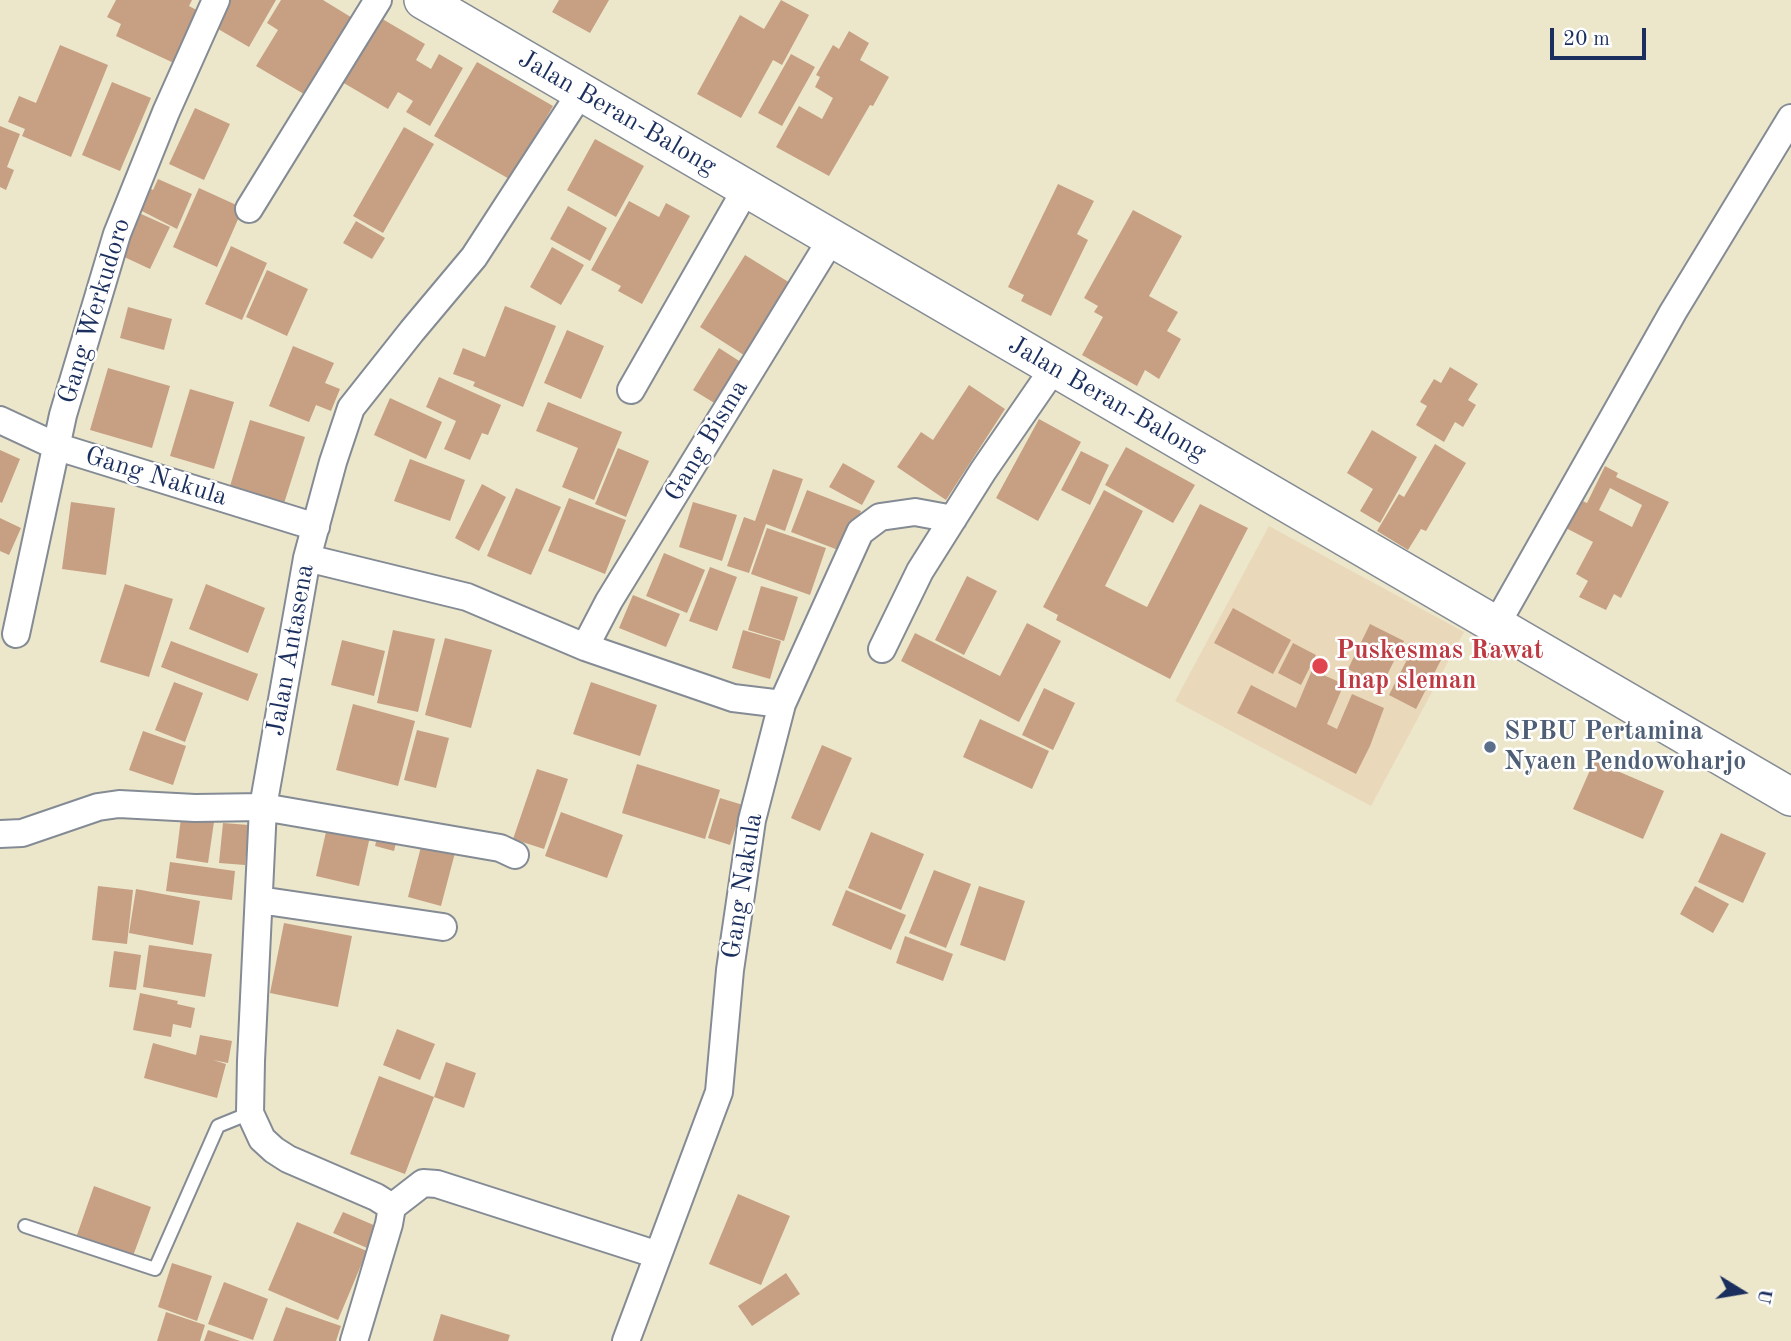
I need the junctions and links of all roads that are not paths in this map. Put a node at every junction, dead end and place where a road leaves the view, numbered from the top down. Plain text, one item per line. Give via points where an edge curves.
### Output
1 (216, 0) edge
2 (377, 0) edge
3 (423, 0) edge
4 (581, 92) junction
5 (1791, 118) edge
6 (746, 189) junction
7 (249, 209) dead end
8 (832, 238) junction
9 (1054, 368) junction
10 (631, 390) dead end
11 (0, 420) edge
12 (58, 447) junction
13 (953, 519) junction
14 (316, 527) junction
15 (307, 558) junction
16 (1496, 625) junction
17 (16, 634) dead end
18 (585, 647) junction
19 (882, 649) dead end
20 (782, 704) junction
21 (1791, 797) edge
22 (263, 807) junction
23 (0, 834) edge
24 (514, 855) dead end
25 (258, 900) junction
26 (443, 927) dead end
27 (250, 1113) junction
28 (391, 1207) junction
29 (25, 1226) dead end
30 (658, 1255) junction
31 (354, 1341) edge
32 (626, 1341) edge

1 - 12 street, Gang Werkudoro via 117,234 73,376
2 - 7 street
3 - 4 main road, Jalan Beran-Balong
4 - 6 main road, Jalan Beran-Balong
4 - 14 street, Jalan Antasena via 474,257 351,408
5 - 16 street via 1674,312
6 - 8 main road, Jalan Beran-Balong
6 - 10 street
8 - 9 main road, Jalan Beran-Balong
8 - 18 street, Gang Bisma
9 - 13 street
9 - 16 main road, Jalan Beran-Balong
11 - 12 street, Gang Nakula
12 - 14 street, Gang Nakula
12 - 17 street, Gang Werkudoro
13 - 19 street via 920,571
13 - 20 street, Gang Nakula via 915,512 880,517 860,532
14 - 15 street, Jalan Antasena
15 - 18 street via 467,597
15 - 22 street, Jalan Antasena
16 - 21 main road, Jalan Beran-Balong
18 - 20 street via 733,698
20 - 30 street, Gang Nakula via 752,820 730,970 719,1092
22 - 23 street via 120,804 22,833
22 - 24 street via 500,848
22 - 25 street, Jalan Antasena
25 - 26 street
25 - 27 street, Jalan Antasena
27 - 28 street via 262,1139 274,1150
27 - 29 lane via 218,1126 155,1269
28 - 30 street via 418,1185 438,1184
28 - 31 street
30 - 32 street, Gang Nakula

